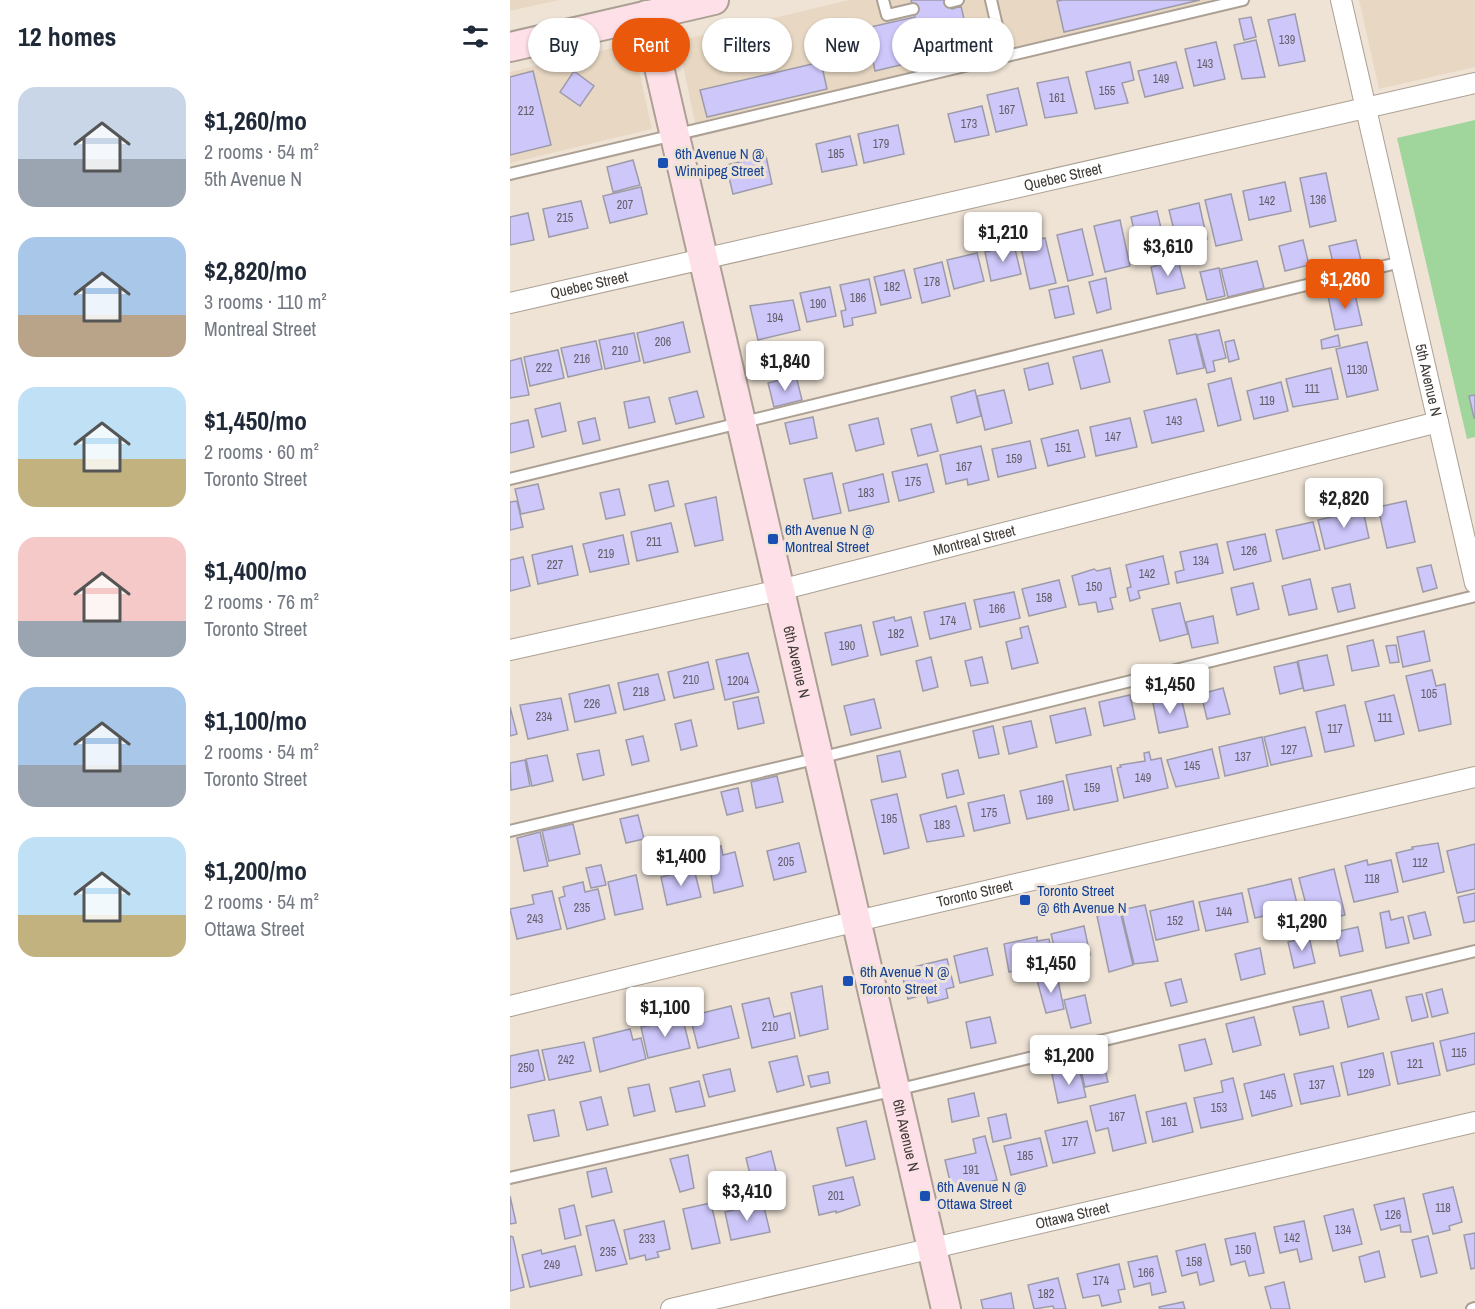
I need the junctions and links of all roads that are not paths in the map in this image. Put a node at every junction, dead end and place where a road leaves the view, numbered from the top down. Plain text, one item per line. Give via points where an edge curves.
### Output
1 (714, 0) edge
2 (883, 0) edge
3 (991, 0) edge
4 (1244, 0) edge
5 (1341, 0) edge
6 (913, 9) dead end
7 (647, 15) junction
8 (995, 18) edge
9 (510, 47) edge
10 (1014, 54) edge
11 (937, 72) edge
12 (1475, 83) edge
13 (1365, 108) junction
14 (675, 134) junction
15 (510, 174) edge
16 (704, 258) junction
17 (1401, 262) junction
18 (510, 303) edge
19 (1438, 422) junction
20 (742, 424) junction
21 (510, 478) edge
22 (1475, 584) edge
23 (780, 590) junction
24 (1475, 596) edge
25 (510, 650) edge
26 (819, 758) junction
27 (1475, 777) edge
28 (510, 831) edge
29 (856, 921) junction
30 (1475, 951) edge
31 (510, 1006) edge
32 (896, 1090) junction
33 (1475, 1122) edge
34 (510, 1178) edge
35 (933, 1249) junction
36 (671, 1309) edge
37 (946, 1309) edge

1 - 7 street
2 - 6 lane via 887,15
3 - 8 lane
4 - 10 lane
5 - 13 street, 5th Avenue N
7 - 9 street
7 - 14 street, 6th Avenue N
11 - 14 lane
12 - 13 street, Quebec Street
13 - 16 street, Quebec Street
13 - 17 street, 5th Avenue N
14 - 15 lane
14 - 16 street, 6th Avenue N
16 - 18 street, Quebec Street
16 - 20 street, 6th Avenue N
17 - 19 street, 5th Avenue N
17 - 20 lane
19 - 22 street, 5th Avenue N
19 - 23 street, Montreal Street
20 - 21 lane
20 - 23 street, 6th Avenue N
23 - 25 street, Montreal Street
23 - 26 street, 6th Avenue N
24 - 26 lane
26 - 28 lane
26 - 29 street, 6th Avenue N
27 - 29 street, Toronto Street
29 - 31 street, Toronto Street
29 - 32 street, 6th Avenue N
30 - 32 lane
32 - 34 lane
32 - 35 street, 6th Avenue N
33 - 35 street, Ottawa Street
35 - 36 street, Ottawa Street
35 - 37 street, 6th Avenue N

